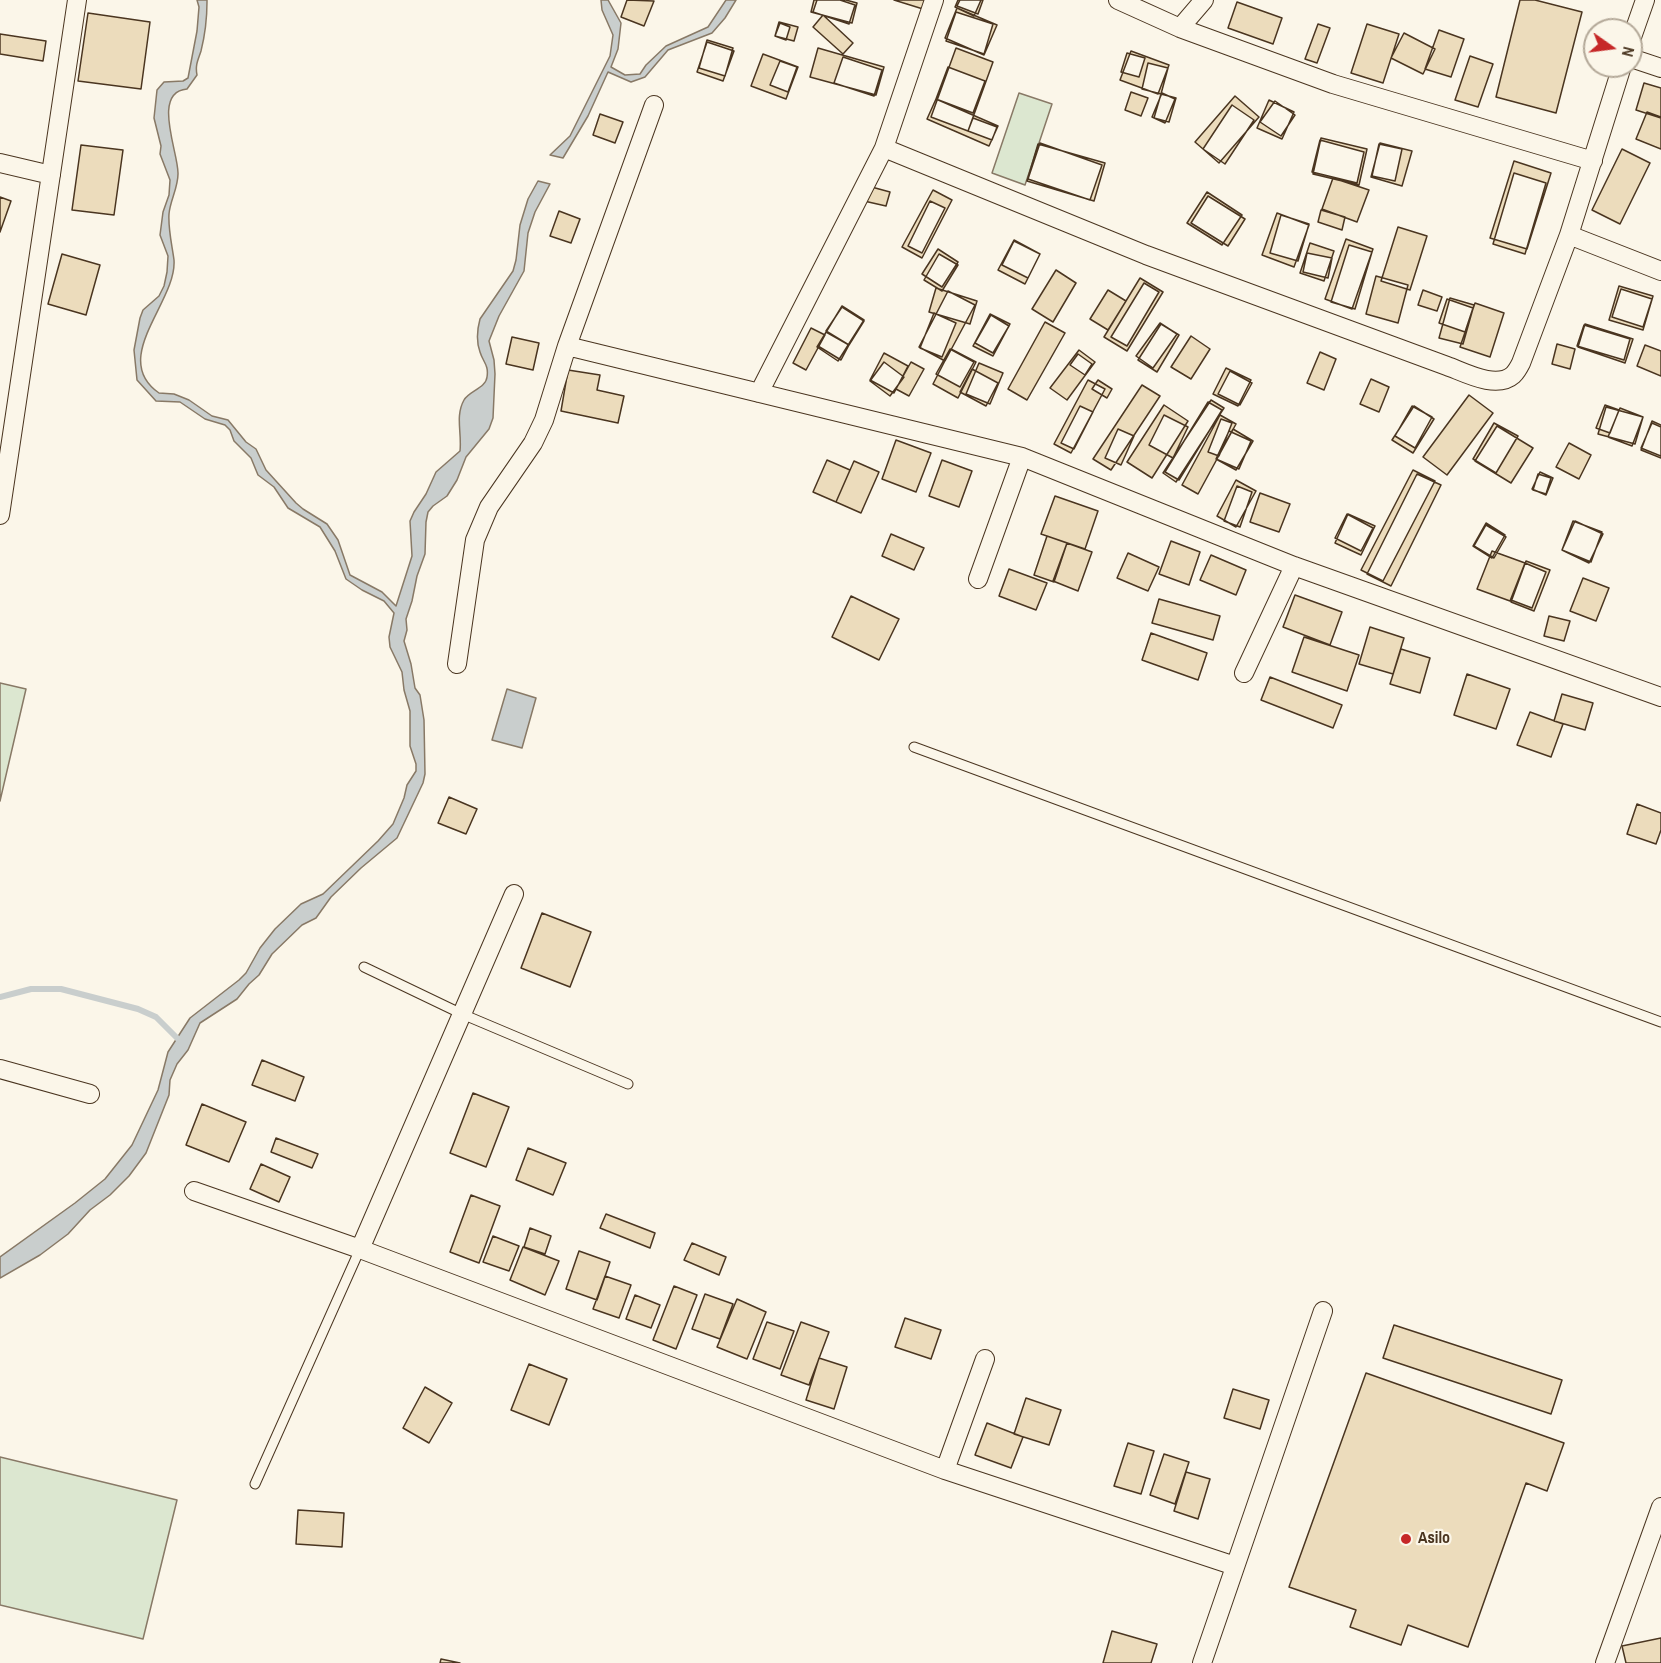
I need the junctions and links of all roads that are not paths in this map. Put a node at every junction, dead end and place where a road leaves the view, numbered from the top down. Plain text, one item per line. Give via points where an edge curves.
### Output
1 (77, 0) edge
2 (934, 0) edge
3 (1118, 0) edge
4 (1204, 0) edge
5 (1645, 0) edge
6 (1639, 18) edge
7 (1180, 28) junction
8 (1643, 62) edge
9 (1661, 68) edge
10 (1618, 78) edge
11 (654, 105) dead end
12 (884, 148) junction
13 (1593, 161) junction
14 (0, 163) edge
15 (51, 175) junction
16 (1569, 235) junction
17 (1661, 271) edge
18 (567, 346) junction
19 (759, 393) junction
20 (1022, 457) junction
21 (0, 515) edge
22 (1293, 566) junction
23 (978, 579) dead end
24 (457, 664) dead end
25 (1244, 674) dead end
26 (1661, 697) edge
27 (914, 747) dead end
28 (514, 894) dead end
29 (364, 967) dead end
30 (462, 1014) junction
31 (1661, 1022) edge
32 (0, 1069) edge
33 (628, 1084) dead end
34 (90, 1094) dead end
35 (194, 1191) dead end
36 (360, 1249) junction
37 (1323, 1311) dead end
38 (985, 1359) dead end
39 (945, 1470) junction
40 (255, 1484) dead end
41 (1661, 1507) edge
42 (1235, 1566) junction
43 (1202, 1663) edge
44 (1605, 1663) edge

1 - 15 street
2 - 12 street
3 - 7 street
4 - 7 street
5 - 6 street
7 - 13 street via 1333,84
8 - 9 street
10 - 13 street
11 - 18 street
12 - 16 street via 1157,259 1498,382 1511,377 1521,363
12 - 19 street
13 - 16 street
14 - 15 street
15 - 21 street
16 - 17 street
18 - 19 street
18 - 24 street via 533,443 489,507 475,540
19 - 20 street
20 - 22 street
20 - 23 street
22 - 25 street
22 - 26 street
27 - 31 lane
28 - 30 street
29 - 30 lane
30 - 33 lane
30 - 36 street
32 - 34 street
35 - 36 street
36 - 39 street
36 - 40 lane
37 - 42 street
38 - 39 street
39 - 42 street
41 - 44 street
42 - 43 street

